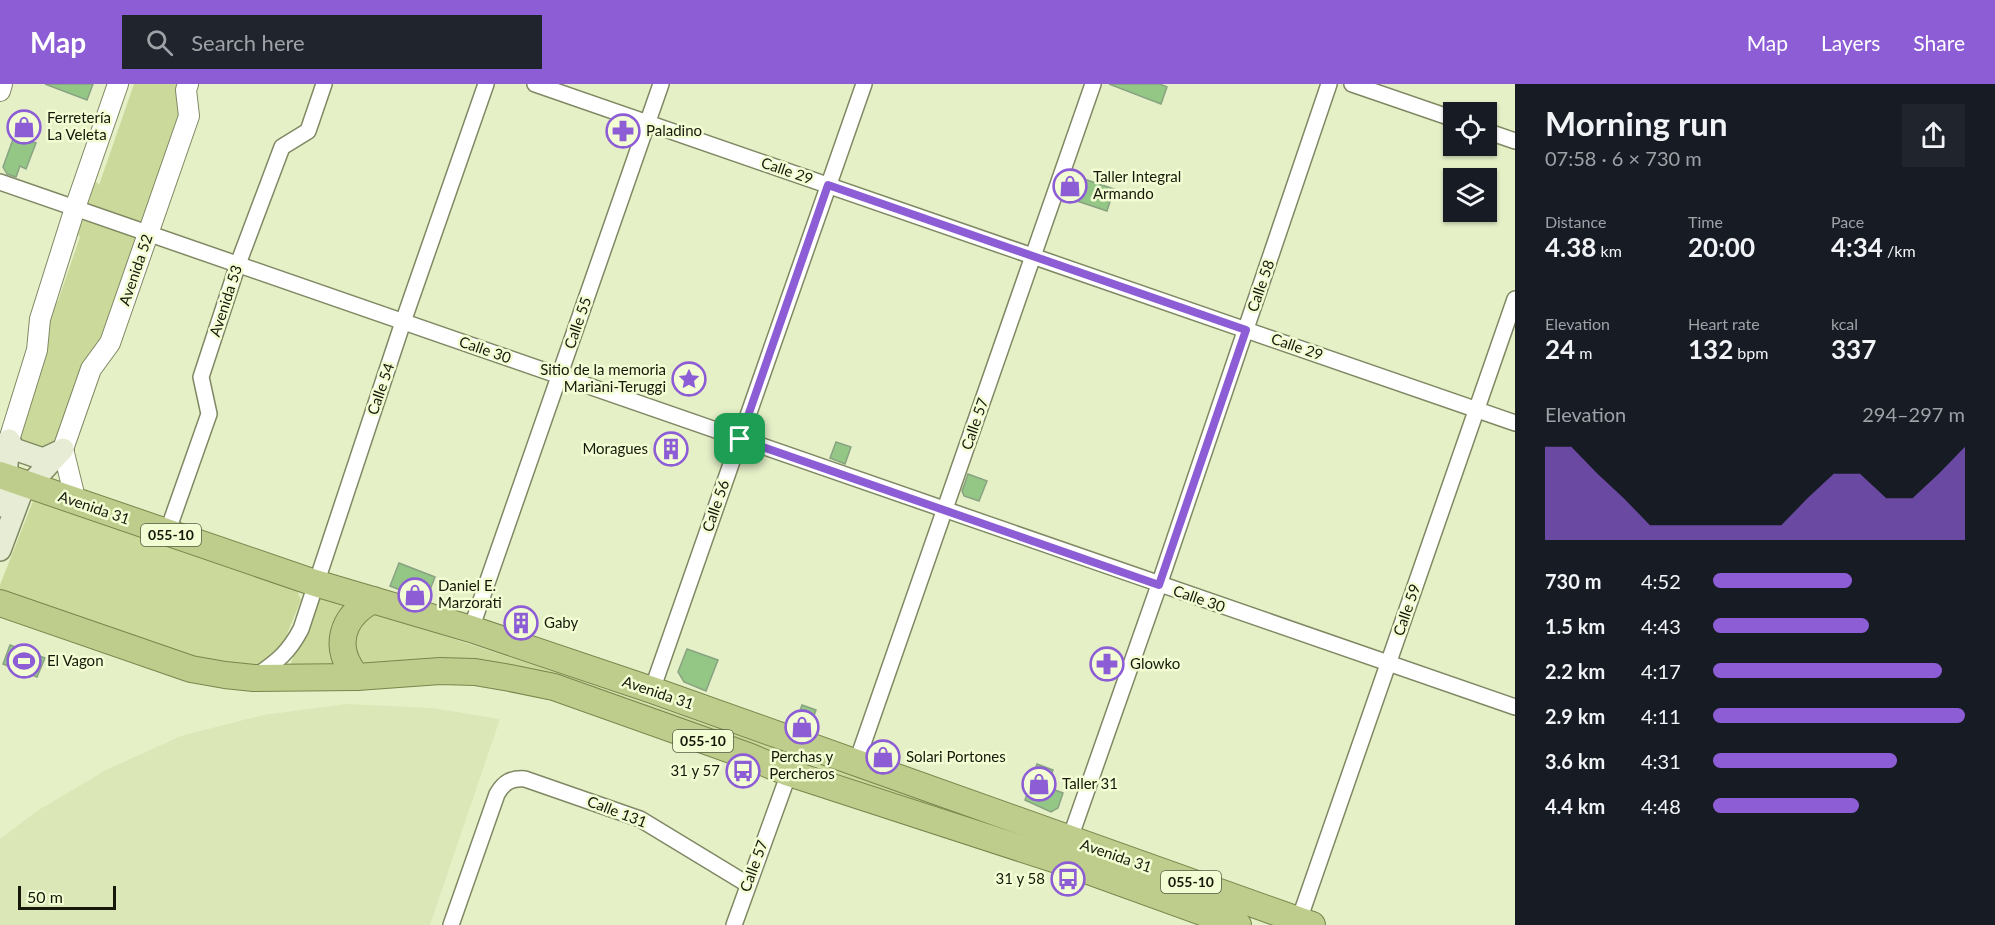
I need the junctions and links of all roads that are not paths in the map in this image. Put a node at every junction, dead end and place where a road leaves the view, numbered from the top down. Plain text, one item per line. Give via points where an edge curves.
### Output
1 (2, 84) edge
2 (118, 84) edge
3 (188, 84) edge
4 (324, 84) edge
5 (486, 84) edge
6 (535, 84) edge
7 (661, 84) edge
8 (864, 84) edge
9 (1093, 84) edge
10 (1329, 84) edge
11 (1352, 84) edge
12 (0, 91) edge
13 (1443, 115) edge
14 (647, 123) junction
15 (1497, 135) edge
16 (1515, 141) edge
17 (0, 182) edge
18 (828, 185) junction
19 (75, 208) junction
20 (148, 233) junction
21 (1033, 256) junction
22 (238, 264) junction
23 (1515, 299) edge
24 (403, 322) junction
25 (1246, 330) junction
26 (559, 376) junction
27 (1477, 409) junction
28 (1515, 423) edge
29 (740, 439) junction
30 (5, 444) edge
31 (63, 449) junction
32 (11, 479) edge
33 (76, 502) junction
34 (0, 506) edge
35 (945, 509) junction
36 (167, 533) junction
37 (0, 550) edge
38 (315, 583) junction
39 (1159, 585) junction
40 (373, 600) junction
41 (0, 603) edge
42 (471, 629) junction
43 (1388, 663) junction
44 (357, 677) junction
45 (254, 678) junction
46 (652, 690) junction
47 (1515, 707) edge
48 (856, 764) junction
49 (789, 773) junction
50 (1065, 850) junction
51 (747, 884) junction
52 (1305, 923) edge
53 (451, 925) edge
54 (734, 925) edge
55 (1238, 925) edge

1 - 12 street
2 - 19 street, Avenida 52
3 - 20 street, Avenida 52 via 189,116
4 - 22 street, Avenida 53 via 308,130 282,147
5 - 24 street, Calle 54
6 - 14 street, Calle 29
7 - 14 street, Calle 55
8 - 18 street, Calle 56
9 - 21 street, Calle 57
10 - 25 street, Calle 58
11 - 13 street
14 - 18 street, Calle 29
14 - 26 street, Calle 55
15 - 16 street
17 - 19 street, Calle 30
18 - 21 street, Calle 29
18 - 29 street, Calle 56
19 - 20 street, Calle 30
19 - 30 street, Avenida 52 via 40,319 37,350
20 - 22 street, Calle 30
20 - 31 street, Avenida 52 via 110,343 91,369
21 - 25 street, Calle 29
21 - 35 street, Calle 57
22 - 24 street, Calle 30
22 - 36 street, Avenida 53 via 201,377 209,414
23 - 27 street, Calle 59
24 - 26 street, Calle 30
24 - 38 street, Calle 54
25 - 27 street, Calle 29
25 - 39 street, Calle 58
26 - 29 street, Calle 30
26 - 42 street, Calle 55
27 - 28 street, Calle 29
27 - 43 street, Calle 59
29 - 35 street, Calle 30
29 - 46 street, Calle 56
30 - 31 main road via 43,459
30 - 32 main road, Avenida 52
31 - 32 main road, Avenida 52
31 - 33 street
32 - 33 highway, Avenida 31 / 055-10
32 - 34 main road, Avenida 52
32 - 37 main road, Avenida 52 via 21,494
33 - 36 highway, Avenida 31 / 055-10
35 - 39 street, Calle 30
35 - 48 street, Calle 57
36 - 38 highway, Avenida 31 / 055-10
38 - 40 highway, Avenida 31 / 055-10
38 - 45 street, Calle 54 via 291,648
39 - 43 street, Calle 30
39 - 50 street, Calle 58
40 - 42 highway, Avenida 31 / 055-10
40 - 44 highway via 353,614 343,637 345,659
41 - 45 highway, Avenida 31 / 055-10 via 191,669
42 - 46 highway, Avenida 31 / 055-10
43 - 47 street, Calle 30
43 - 52 street, Calle 59
44 - 45 highway, Avenida 31 / 055-10
44 - 49 highway, Avenida 31 / 055-10 via 475,672 554,687
46 - 48 highway, Avenida 31 / 055-10
48 - 50 highway, Avenida 31 / 055-10
49 - 50 highway, Avenida 31 / 055-10
49 - 51 street, Calle 57
50 - 52 highway, Avenida 31 / 055-10
50 - 55 highway, Avenida 31 / 055-10
51 - 53 street, Calle 131 via 640,819 516,778 502,785 497,794
51 - 54 street, Calle 57

